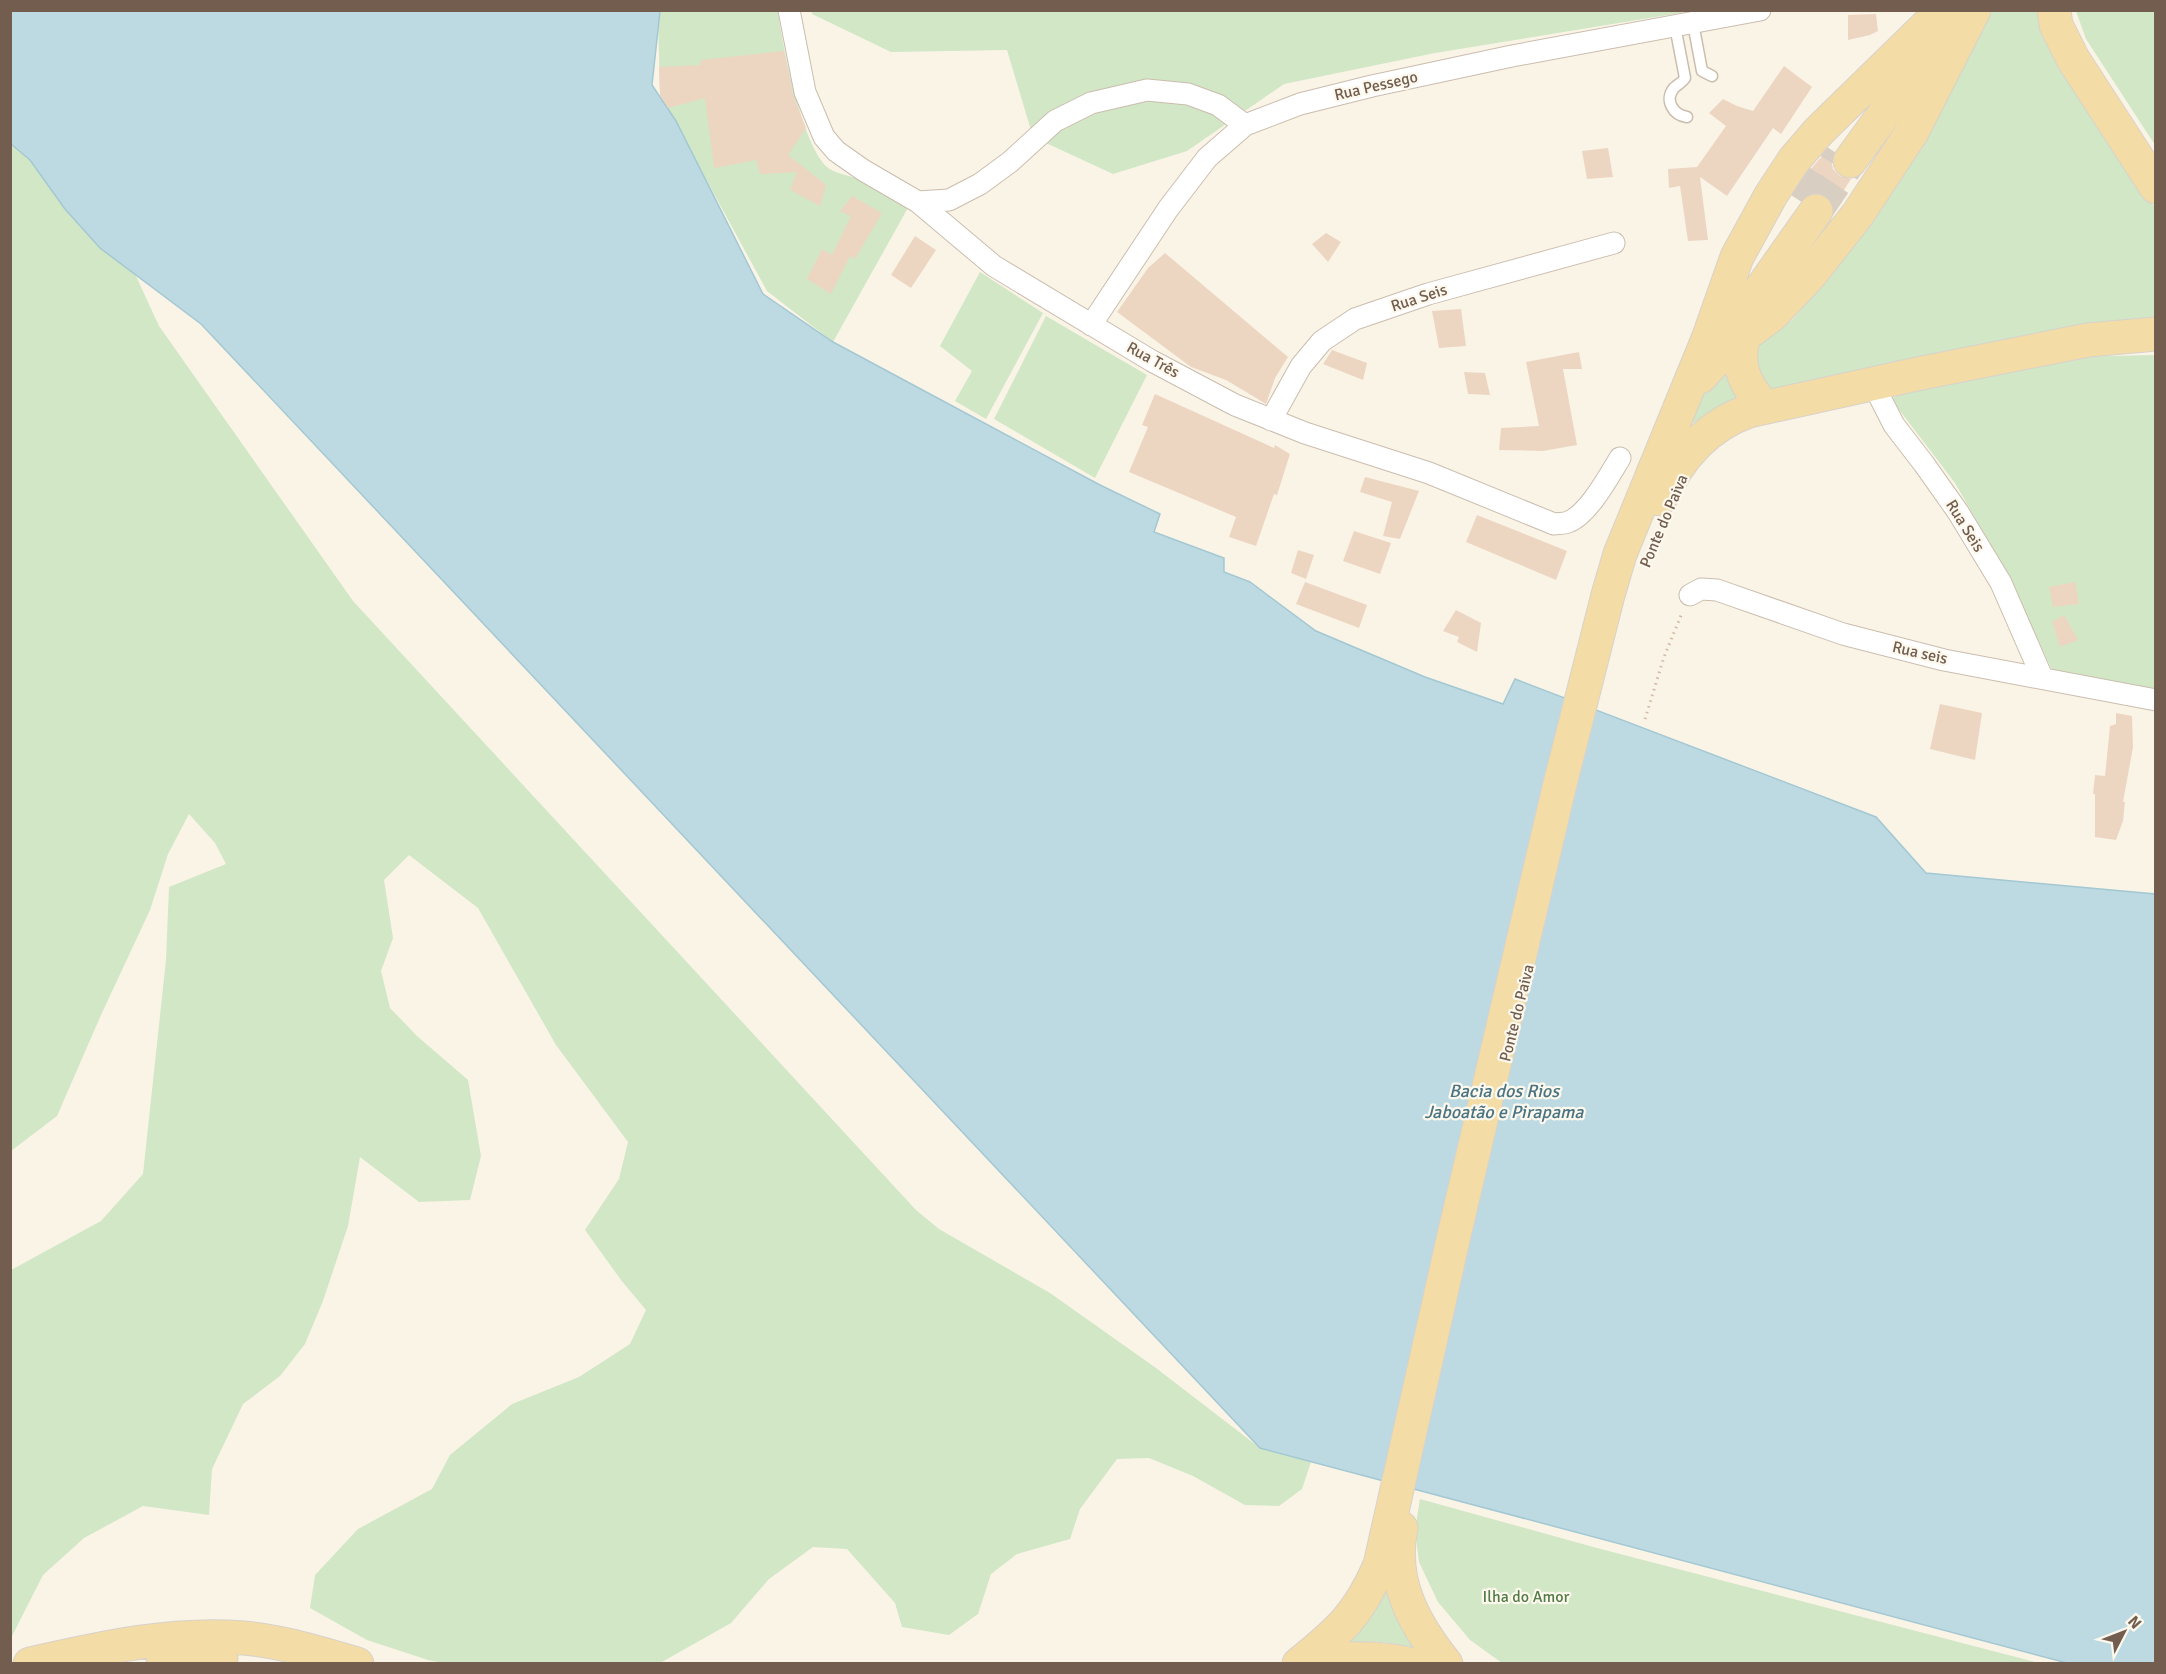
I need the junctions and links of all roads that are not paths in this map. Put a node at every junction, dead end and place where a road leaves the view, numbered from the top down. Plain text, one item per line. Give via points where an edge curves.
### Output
1 (789, 10) edge
2 (1760, 10) edge
3 (1972, 10) edge
4 (2055, 10) edge
5 (1947, 13) edge
6 (1684, 24) junction
7 (1712, 76) dead end
8 (1687, 117) dead end
9 (1245, 125) junction
10 (1838, 153) tunnel mouth
11 (2156, 187) edge
12 (918, 202) junction
13 (1614, 243) dead end
14 (1091, 325) junction
15 (2156, 334) edge
16 (1726, 342) junction
17 (1873, 384) junction
18 (1688, 390) junction
19 (1764, 407) junction
20 (1271, 420) junction
21 (1620, 458) dead end
22 (1690, 595) road end
23 (1594, 668) junction
24 (2042, 677) junction
25 (2156, 700) edge
26 (1394, 1532) junction
27 (30, 1664) edge
28 (163, 1664) edge
29 (263, 1664) edge
30 (357, 1664) edge
31 (1300, 1664) edge
32 (1409, 1664) edge
33 (1446, 1664) edge

1 - 12 street, Rua Três via 805,92 824,137 863,170
2 - 6 street, Rua Pessego
3 - 16 main road via 1912,132 1858,214 1810,275 1772,315
4 - 11 main road via 2056,25 2073,59
5 - 10 main road
5 - 16 main road via 1819,131 1794,160 1737,257
6 - 7 lane via 1702,71
6 - 8 lane via 1685,78 1675,87 1670,103 1680,116
6 - 9 street, Rua Pessego via 1372,86 1300,104
9 - 12 street via 1218,105 1188,94 1147,90 1091,103 1056,121 980,184 949,200
9 - 14 street, Rua Pessego via 1207,158 1174,200
12 - 14 street, Rua Três via 994,266
13 - 20 street, Rua Seis via 1428,294 1355,319 1322,341 1308,357
14 - 20 street, Rua Três via 1224,399
15 - 17 main road via 2088,340
16 - 18 main road
16 - 18 main road via 1804,203 1760,293
16 - 19 main road via 1740,351 1741,370
17 - 19 main road
17 - 24 street, Rua Seis via 1894,425 1958,512 2001,583
18 - 23 main road via 1620,554
19 - 23 main road via 1731,417 1702,437 1674,473 1640,544
20 - 21 street, Rua Três via 1429,473 1554,524 1577,516 1603,486
22 - 24 street, Rua seis via 1701,589 1717,590 1843,634 1944,660
23 - 26 main road, Ponte do Paiva via 1465,1188
24 - 25 street, Rua seis
26 - 31 main road via 1372,1583 1352,1616
26 - 33 main road via 1402,1588 1413,1617
27 - 30 main road via 116,1645 210,1636 248,1638
28 - 29 main road via 207,1659
31 - 32 main road via 1373,1658

